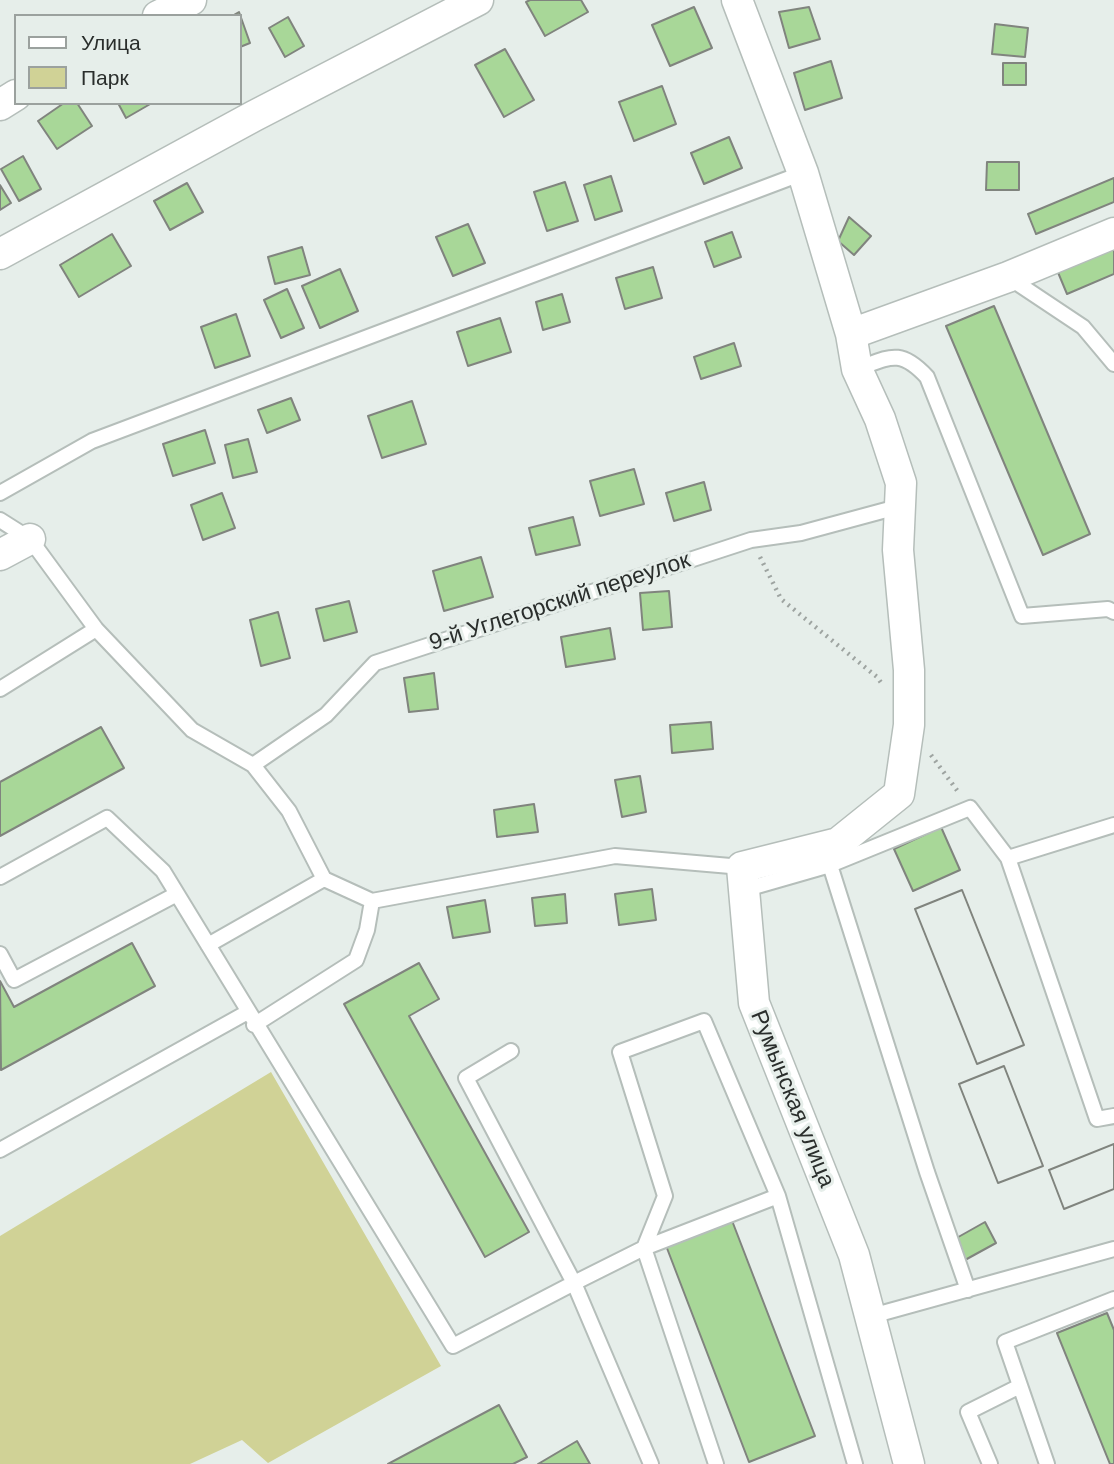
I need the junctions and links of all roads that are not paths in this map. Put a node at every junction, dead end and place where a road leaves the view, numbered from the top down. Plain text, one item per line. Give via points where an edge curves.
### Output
1 (191, 0) edge
2 (478, 0) edge
3 (737, 0) edge
4 (162, 14) edge
5 (803, 173) junction
6 (1114, 233) edge
7 (0, 254) edge
8 (1008, 277) junction
9 (851, 334) junction
10 (1114, 364) edge
11 (857, 369) junction
12 (0, 493) edge
13 (901, 506) junction
14 (0, 520) edge
15 (30, 539) junction
16 (0, 555) edge
17 (1114, 612) edge
18 (96, 629) junction
19 (0, 689) edge
20 (253, 765) junction
21 (1114, 824) edge
22 (1008, 858) junction
23 (830, 865) junction
24 (0, 877) edge
25 (324, 878) junction
26 (742, 878) junction
27 (175, 895) junction
28 (372, 901) junction
29 (208, 945) junction
30 (0, 954) edge
31 (250, 1019) junction
32 (511, 1051) dead end
33 (1114, 1116) edge
34 (0, 1150) edge
35 (778, 1196) junction
36 (645, 1248) junction
37 (1114, 1249) edge
38 (574, 1283) junction
39 (968, 1290) junction
40 (1114, 1299) edge
41 (868, 1317) junction
42 (1020, 1385) junction
43 (651, 1464) edge
44 (716, 1464) edge
45 (855, 1464) edge
46 (909, 1464) edge
47 (990, 1464) edge
48 (1047, 1464) edge

1 - 4 street
2 - 7 street
3 - 5 street
5 - 9 street
5 - 12 lane via 92,442
6 - 8 street
8 - 9 street
8 - 10 lane via 1083,327
9 - 11 street
11 - 13 street via 901,482
11 - 17 lane via 892,357 912,360 927,377 1023,615
13 - 20 lane, 9-й Углегорский переулок via 801,533 751,540 375,663 326,715
13 - 26 street via 898,550 909,725 899,794 838,843
14 - 15 lane
15 - 16 street
15 - 18 lane
18 - 19 lane
18 - 20 lane via 192,730
20 - 25 lane via 289,811
21 - 22 lane
22 - 23 lane via 970,808
22 - 33 lane via 1097,1119
23 - 26 lane
23 - 39 lane via 926,1172
24 - 27 lane via 107,818 163,872
25 - 28 lane
25 - 29 lane
26 - 28 lane via 615,856
26 - 41 street, Румынская улица via 754,1003 854,1255
27 - 29 lane
27 - 30 lane via 14,980
28 - 31 lane via 356,960
29 - 31 lane
31 - 34 lane
31 - 38 lane via 453,1346
32 - 38 lane via 466,1078
35 - 36 lane
35 - 36 lane via 704,1021 620,1052 665,1196
35 - 45 lane
36 - 38 lane
36 - 44 lane
37 - 39 lane
38 - 43 lane
39 - 41 lane
40 - 42 lane via 1005,1342
41 - 46 street, Румынская улица
42 - 47 lane via 968,1412
42 - 48 lane

